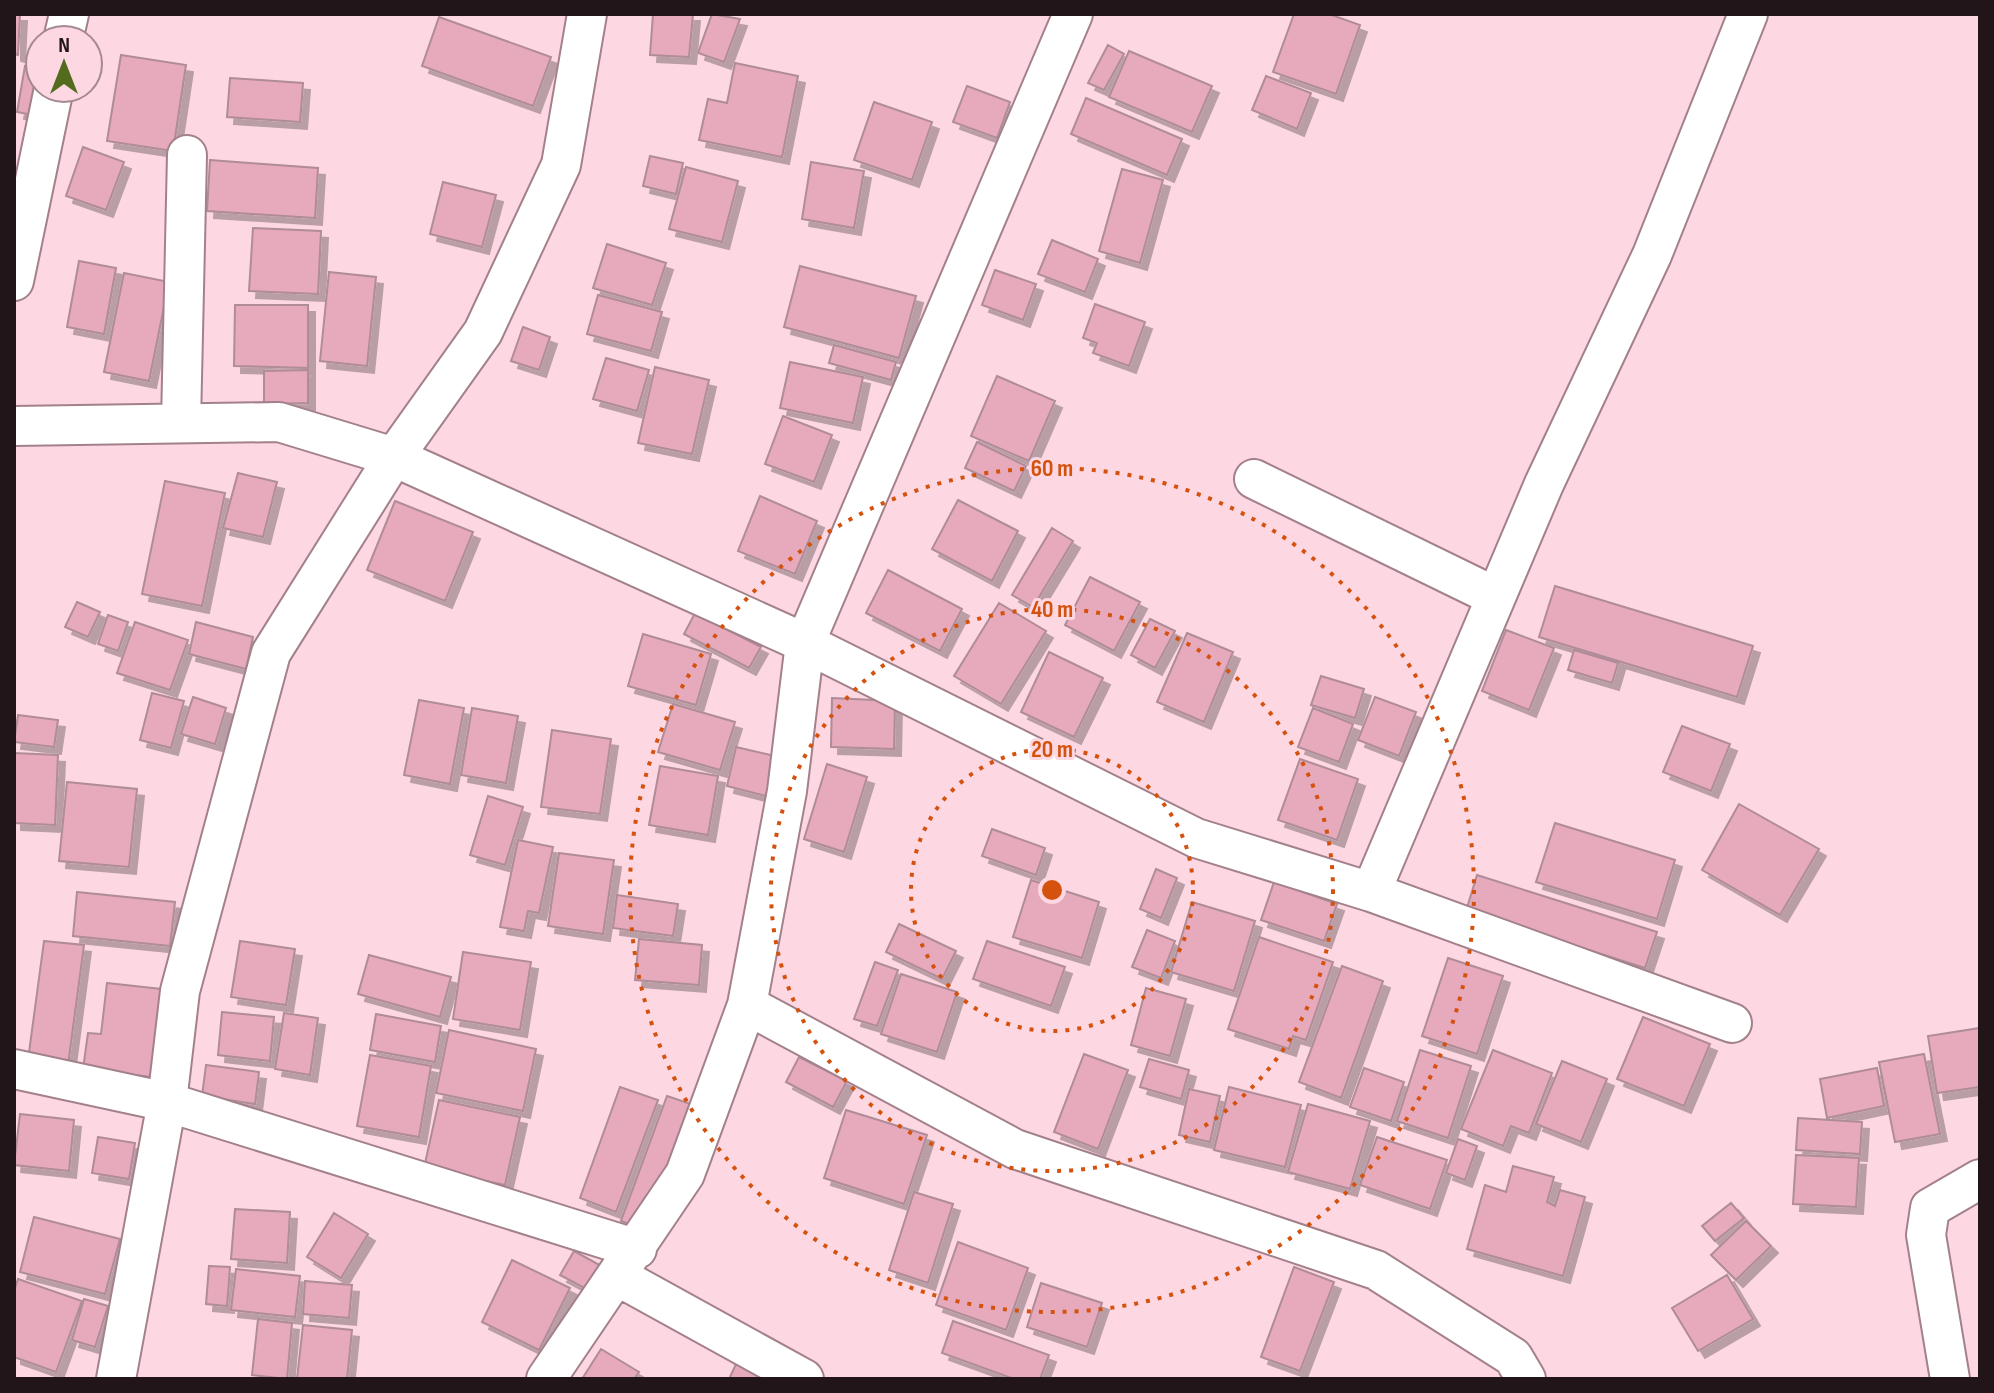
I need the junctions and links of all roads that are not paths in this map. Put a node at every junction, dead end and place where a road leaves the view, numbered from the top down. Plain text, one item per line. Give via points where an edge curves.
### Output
1 (587, 14) edge
2 (1073, 14) edge
3 (1748, 14) edge
4 (51, 104) edge
5 (187, 155) dead end
6 (14, 281) edge
7 (181, 423) junction
8 (14, 426) edge
9 (394, 457) junction
10 (1254, 479) dead end
11 (1496, 597) junction
12 (805, 643) junction
13 (1371, 892) junction
14 (747, 1005) junction
15 (1732, 1023) dead end
16 (14, 1069) edge
17 (167, 1102) junction
18 (1980, 1179) edge
19 (628, 1263) junction
20 (116, 1379) edge
21 (546, 1379) edge
22 (804, 1379) edge
23 (1526, 1379) edge
24 (1950, 1379) edge

1 - 9 street via 561,165 483,332
2 - 12 street
3 - 11 street via 1652,255
4 - 6 street
5 - 7 street
7 - 8 street
7 - 9 street via 279,422
9 - 12 street
9 - 17 street via 271,653 180,991
10 - 11 street
11 - 13 street
12 - 13 street via 1196,838
12 - 14 street via 787,791
13 - 15 street
14 - 19 street via 685,1174
14 - 23 street via 1015,1149 1376,1270 1513,1357
16 - 17 street
17 - 19 street
17 - 20 street
18 - 24 street via 1930,1208 1926,1235
19 - 21 street
19 - 22 street

